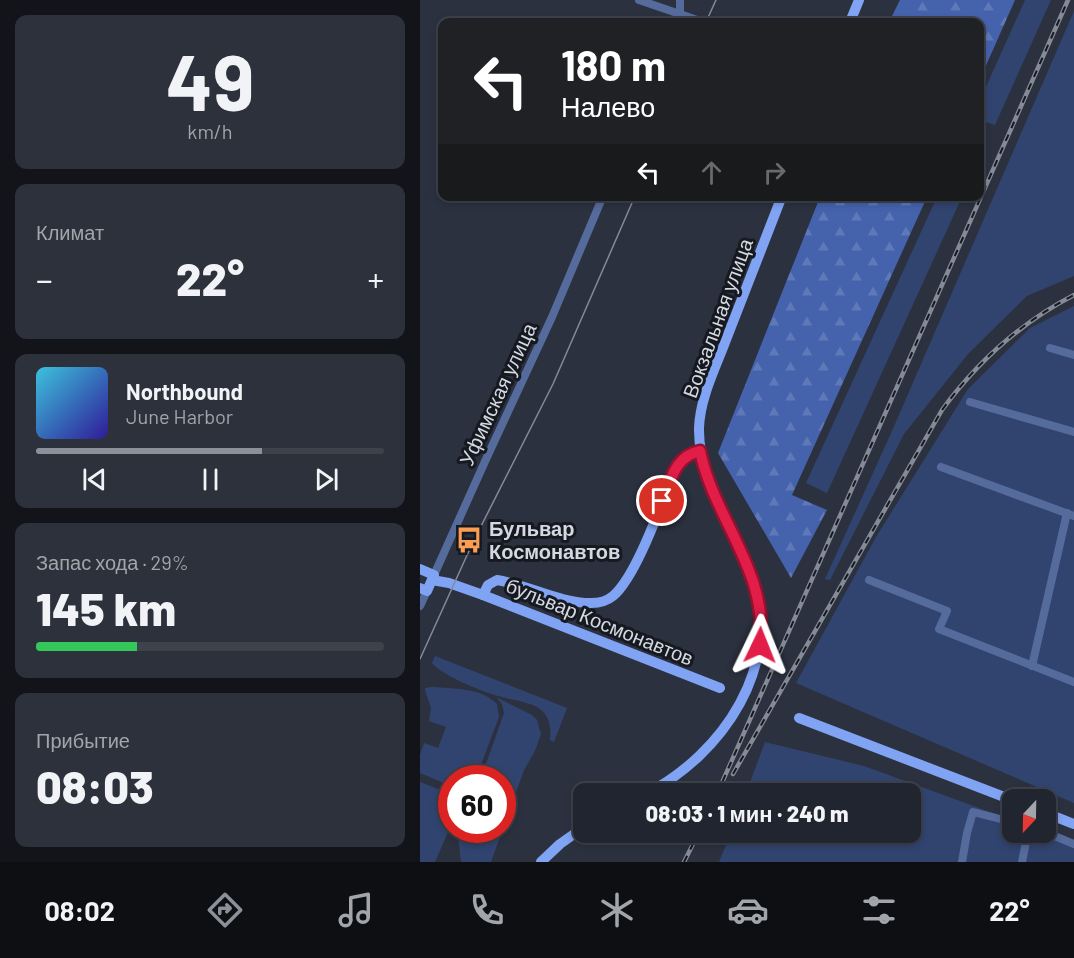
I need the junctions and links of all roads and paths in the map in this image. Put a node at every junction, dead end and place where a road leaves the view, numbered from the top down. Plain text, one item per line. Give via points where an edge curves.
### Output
1 (639, 0) edge
2 (680, 0) edge
3 (859, 0) edge
4 (678, 18) edge
5 (852, 18) edge
6 (601, 201) edge
7 (780, 201) edge
8 (1050, 348) dead end
9 (1074, 355) edge
10 (970, 402) dead end
11 (1074, 432) edge
12 (700, 451) junction
13 (941, 467) dead end
14 (1070, 514) edge
15 (420, 569) edge
16 (433, 578) junction
17 (869, 580) dead end
18 (423, 589) edge
19 (483, 595) junction
20 (420, 606) edge
21 (1032, 666) junction
22 (1074, 682) edge
23 (720, 688) dead end
24 (799, 718) dead end
25 (664, 783) edge
26 (1002, 797) edge
27 (1056, 817) edge
28 (1002, 819) edge
29 (1074, 824) edge
30 (573, 835) edge
31 (1056, 837) edge
32 (1026, 843) edge
33 (1074, 844) edge
34 (541, 862) edge
35 (962, 862) edge
36 (1022, 862) edge

1 - 4 street
2 - 4 street
3 - 5 main road
6 - 16 street, Уфимская улица
7 - 12 main road, Вокзальная улица via 706,393 699,424
8 - 9 street
10 - 11 street
12 - 19 main road via 686,456 676,468 638,559 613,596 600,602 579,602 497,580 488,585
12 - 25 main road, Вокзальная улица via 712,490 757,592 762,620 760,645 746,693 722,733 700,757
13 - 14 street
14 - 21 street
15 - 16 main road, бульвар Космонавтов
16 - 18 main road, Уфимская улица
16 - 19 main road, бульвар Космонавтов
17 - 21 street via 947,611 939,629
18 - 20 street, Уфимская улица
19 - 23 main road, бульвар Космонавтов
21 - 22 street
24 - 26 main road
27 - 29 main road
28 - 35 street via 973,812
30 - 34 main road
31 - 33 street
32 - 36 street

